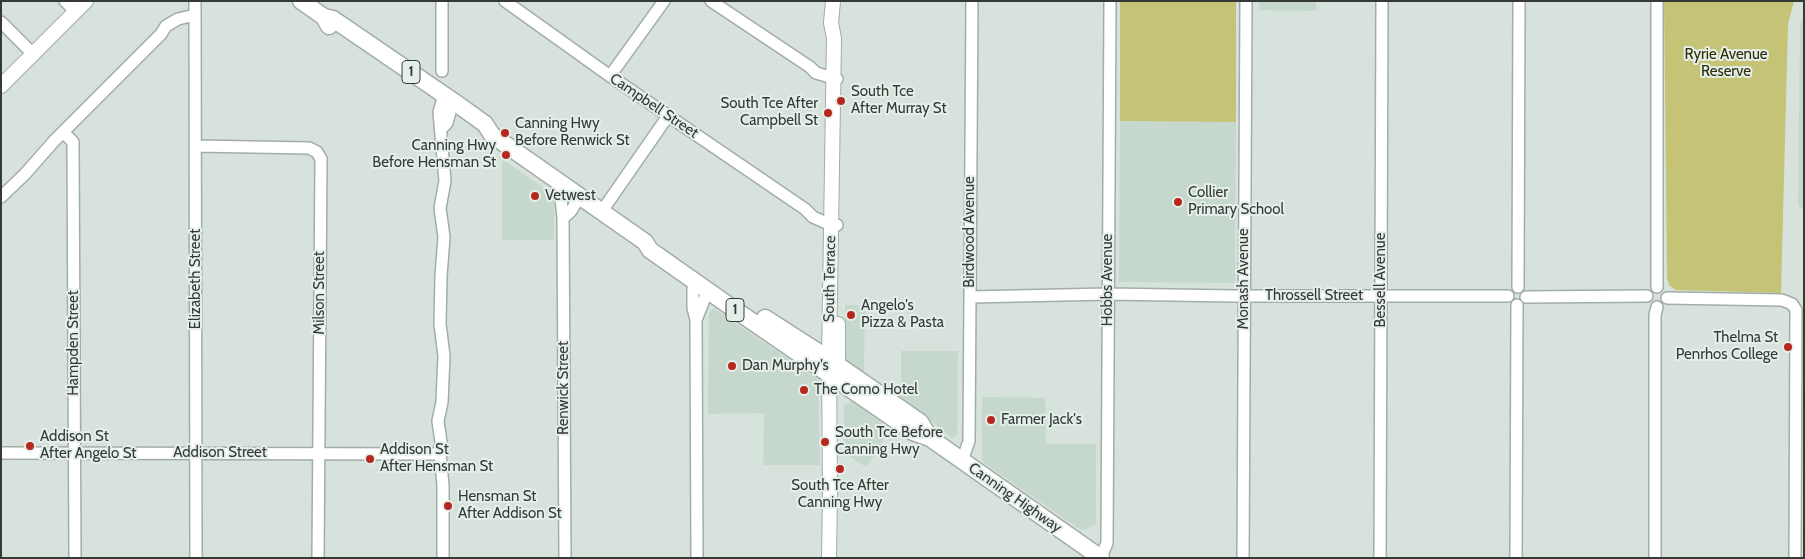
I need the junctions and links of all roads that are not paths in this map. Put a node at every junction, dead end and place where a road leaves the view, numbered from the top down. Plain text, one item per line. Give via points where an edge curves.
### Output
1 (65, 1) edge
2 (86, 1) edge
3 (195, 1) edge
4 (301, 1) edge
5 (442, 1) edge
6 (505, 1) edge
7 (664, 1) edge
8 (711, 1) edge
9 (833, 1) edge
10 (838, 1) edge
11 (972, 1) edge
12 (1110, 1) edge
13 (1246, 1) edge
14 (1382, 1) edge
15 (1519, 1) edge
16 (1657, 1) edge
17 (76, 12) junction
18 (195, 20) junction
19 (1, 22) edge
20 (34, 54) junction
21 (442, 71) dead end
22 (835, 74) junction
23 (610, 76) junction
24 (1, 86) edge
25 (447, 103) junction
26 (668, 116) junction
27 (63, 132) junction
28 (196, 146) junction
29 (574, 192) junction
30 (1, 197) edge
31 (602, 211) junction
32 (834, 218) junction
33 (645, 242) junction
34 (701, 286) junction
35 (1518, 287) junction
36 (1657, 287) junction
37 (1108, 294) junction
38 (1243, 296) junction
39 (1508, 296) junction
40 (1647, 296) junction
41 (970, 297) junction
42 (1382, 297) junction
43 (1526, 297) junction
44 (1667, 298) junction
45 (1517, 305) junction
46 (1657, 307) junction
47 (834, 370) junction
48 (1799, 439) edge
49 (440, 448) junction
50 (1, 453) edge
51 (196, 453) junction
52 (74, 454) junction
53 (319, 454) junction
54 (962, 461) junction
55 (75, 558) edge
56 (196, 558) edge
57 (318, 558) edge
58 (443, 558) edge
59 (565, 558) edge
60 (698, 558) edge
61 (829, 558) edge
62 (836, 558) edge
63 (1101, 558) edge
64 (1243, 558) edge
65 (1380, 558) edge
66 (1516, 558) edge
67 (1654, 558) edge
68 (1795, 558) edge

1 - 17 street
2 - 17 main road
3 - 18 street, Elizabeth Street
4 - 25 highway, Canning Highway / 1 via 324,17 333,19
5 - 21 street
6 - 23 street, Campbell Street
7 - 23 street
8 - 22 street via 816,73
9 - 22 main road, South Terrace via 831,22
10 - 22 main road, South Terrace via 840,22
11 - 41 street, Birdwood Avenue
12 - 37 street, Hobbs Avenue
13 - 38 street, Monash Avenue
14 - 42 street, Bessell Avenue
15 - 35 street
16 - 36 street
17 - 20 main road
18 - 27 street via 161,34
18 - 28 street, Elizabeth Street
19 - 20 street
20 - 24 main road
22 - 32 main road, South Terrace
23 - 26 street, Campbell Street
25 - 29 highway, Canning Highway / 1 via 485,124 492,135
25 - 49 street via 447,123 441,129 445,181 440,208 444,230 440,307 444,356 438,421
26 - 31 street
26 - 32 street, Campbell Street via 813,217
27 - 30 street
27 - 52 street, Hampden Street via 73,142
28 - 51 street, Elizabeth Street
28 - 53 street, Milson Street via 309,148 321,159
29 - 31 highway, Canning Highway / 1
29 - 59 street, Renwick Street via 561,198
31 - 33 highway, Canning Highway / 1
32 - 47 main road, South Terrace
33 - 34 highway, Canning Highway / 1 via 650,250
33 - 47 highway, Canning Highway / 1 via 654,242
34 - 47 highway, Canning Highway / 1
34 - 60 street via 696,320
35 - 39 street via 1511,289
35 - 43 street via 1523,289
36 - 40 street via 1651,289
36 - 44 street via 1663,289
37 - 38 street, Throssell Street
37 - 41 street, Throssell Street
37 - 63 street, Hobbs Avenue via 1108,543
38 - 42 street, Throssell Street
38 - 64 street, Monash Avenue
39 - 42 street, Throssell Street
39 - 45 street via 1510,302
40 - 43 street
40 - 46 street via 1651,305
41 - 54 street, Birdwood Avenue via 969,440
42 - 65 street, Bessell Avenue
43 - 45 street via 1522,304
44 - 46 street via 1665,304
44 - 48 street via 1782,300 1792,304 1796,310
45 - 66 street
46 - 67 street
47 - 54 highway, Canning Highway / 1 via 920,422 930,438
47 - 61 main road, South Terrace
47 - 62 main road, South Terrace
48 - 68 street
49 - 53 street, Addison Street
49 - 58 street
50 - 52 street, Addison Street
51 - 52 street, Addison Street
51 - 53 street, Addison Street
51 - 56 street, Elizabeth Street
52 - 55 street, Hampden Street
53 - 57 street, Milson Street
54 - 63 highway, Canning Highway / 1

